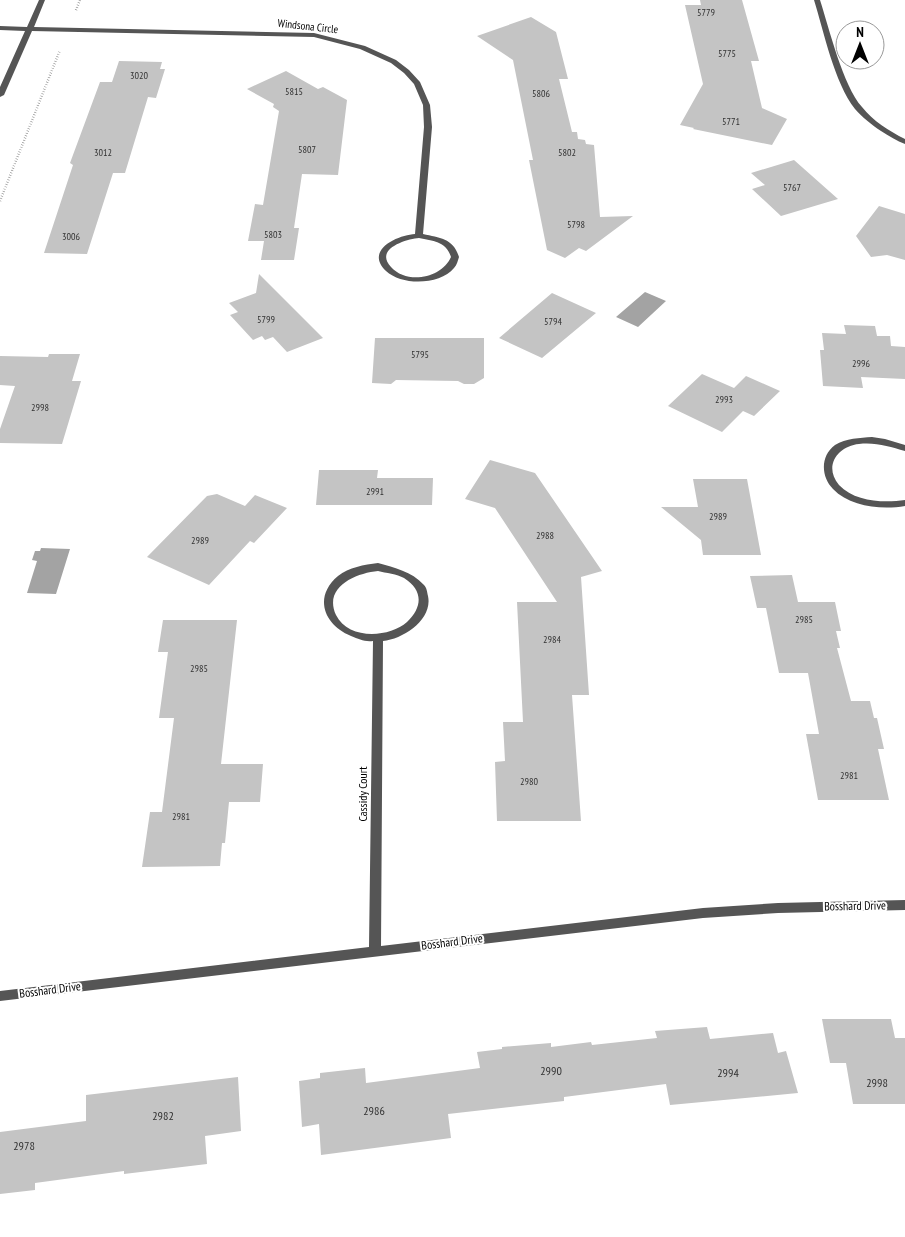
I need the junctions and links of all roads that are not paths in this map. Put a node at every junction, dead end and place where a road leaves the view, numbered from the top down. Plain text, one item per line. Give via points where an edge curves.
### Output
1 (42, 0) edge
2 (817, 0) edge
3 (0, 28) edge
4 (29, 29) junction
5 (0, 95) edge
6 (905, 142) edge
7 (419, 236) junction
8 (905, 448) edge
9 (901, 504) edge
10 (905, 515) edge
11 (378, 638) junction
12 (905, 905) edge
13 (375, 951) junction
14 (0, 996) edge

1 - 4 street
2 - 6 street via 844,81 857,107 892,136
3 - 4 street, Windsona Circle
4 - 5 street
4 - 7 street, Windsona Circle via 314,35 344,41 390,60 410,74 425,99 428,120
7 - 7 street via 397,240 384,252 384,266 400,276 424,279 446,273 453,266 455,252 437,238
8 - 9 street via 880,440 849,442 838,448 828,467 838,488 850,497 882,506
9 - 10 street
11 - 11 street via 408,628 419,618 424,607 424,595 408,575 378,567 362,569 343,578 330,592 328,603 330,614 348,632
11 - 13 street, Cassidy Court
12 - 13 street, Bosshard Drive via 703,913
13 - 14 street, Bosshard Drive

